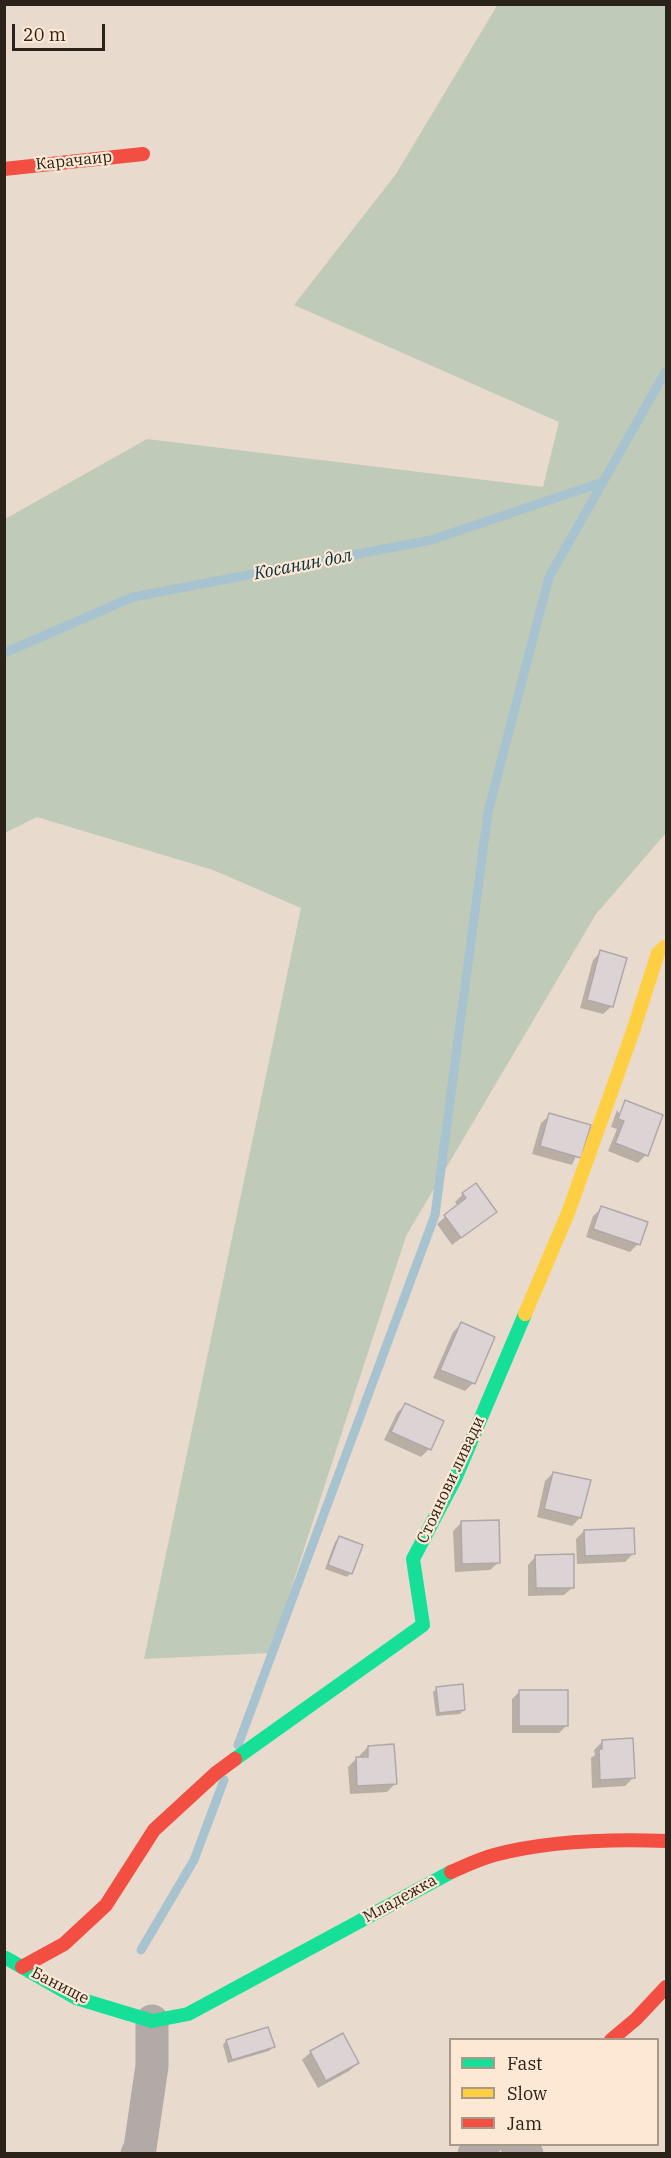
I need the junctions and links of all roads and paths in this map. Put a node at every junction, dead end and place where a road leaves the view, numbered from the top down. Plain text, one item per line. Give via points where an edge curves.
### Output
1 (143, 154) dead end
2 (4, 169) edge
3 (666, 946) edge
4 (666, 1840) edge
5 (4, 1957) edge
6 (22, 1967) junction
7 (666, 1988) edge
8 (152, 2020) junction
9 (613, 2038) edge
10 (137, 2154) edge

1 - 2 street, Карачаир
3 - 6 street, Стоянови ливади via 658,953 568,1213 455,1479 413,1559 423,1625 216,1773 154,1830 106,1905 64,1944
4 - 8 street, Младежка via 619,1839 493,1855 446,1874 188,2014
5 - 6 street, Банище
6 - 8 street, Банище via 75,1998
7 - 9 street
8 - 10 street via 152,2066

